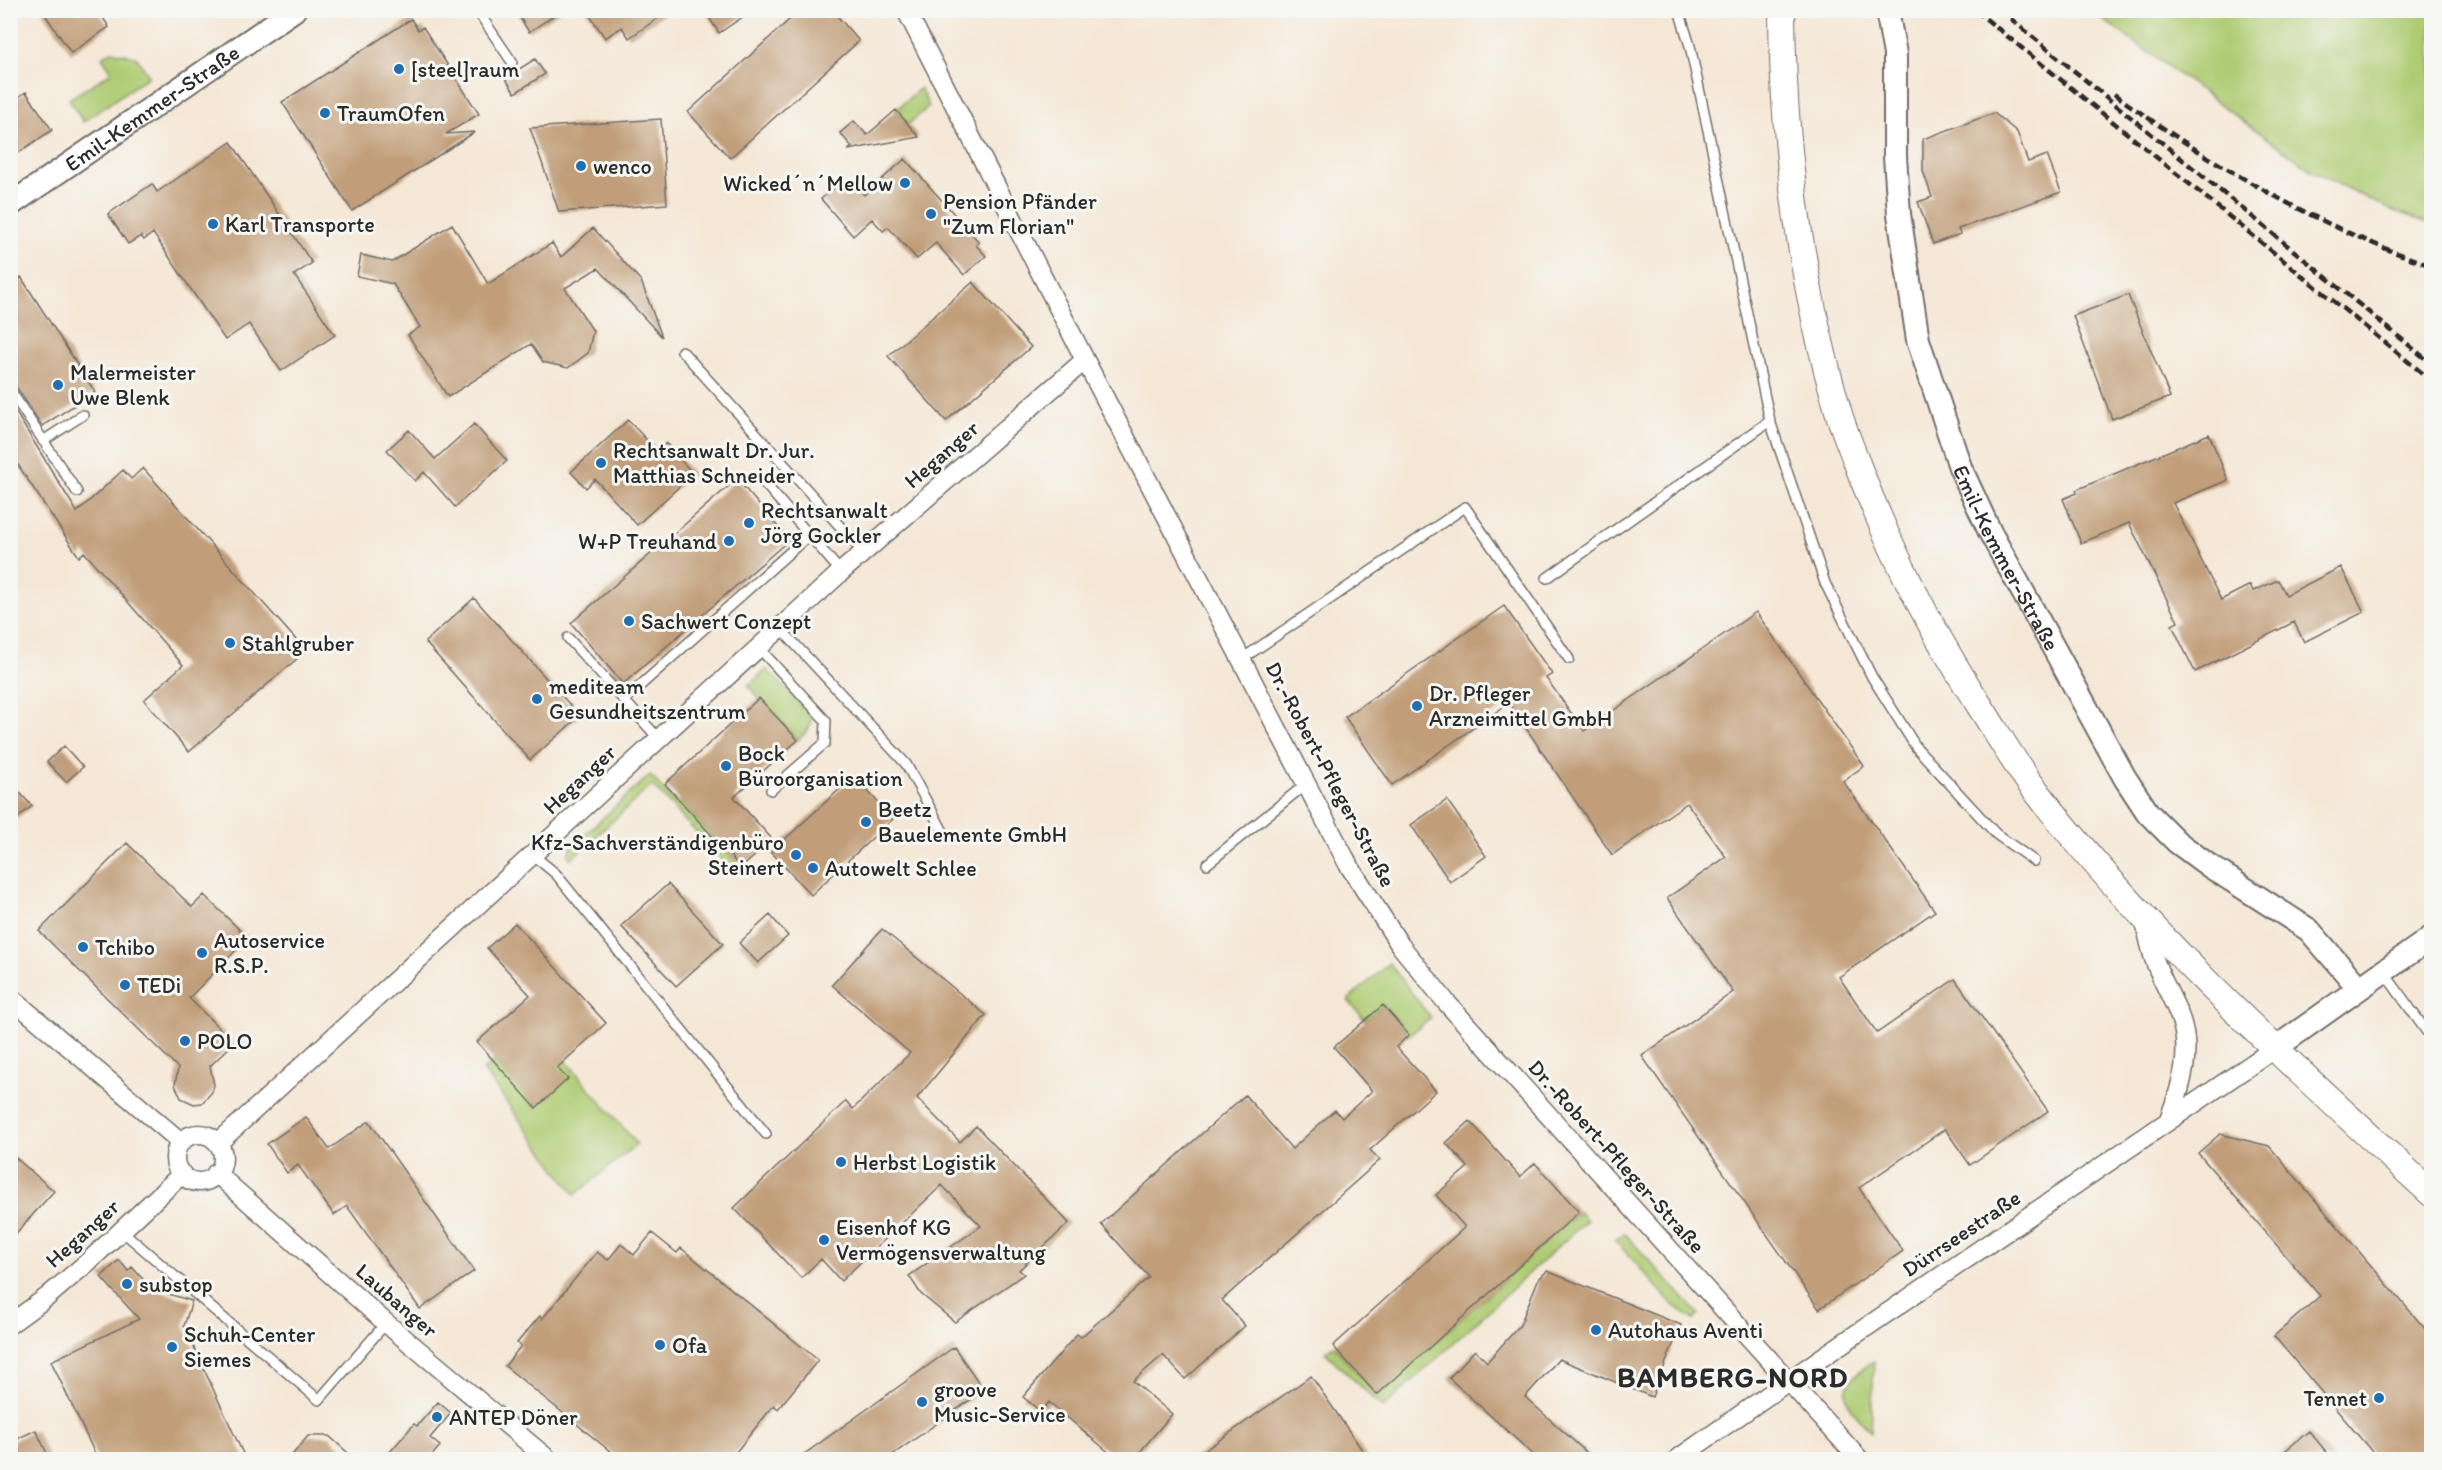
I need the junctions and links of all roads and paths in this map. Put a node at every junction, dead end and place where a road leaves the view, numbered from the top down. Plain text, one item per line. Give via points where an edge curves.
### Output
1 (294, 10) edge
2 (477, 10) edge
3 (906, 10) edge
4 (1680, 10) edge
5 (1782, 10) edge
6 (1887, 10) edge
7 (512, 62) dead end
8 (10, 205) edge
9 (682, 351) dead end
10 (1085, 360) junction
11 (10, 390) edge
12 (82, 415) dead end
13 (1770, 421) junction
14 (44, 441) junction
15 (760, 477) dead end
16 (77, 492) dead end
17 (809, 535) junction
18 (863, 552) junction
19 (841, 572) junction
20 (1547, 578) dead end
21 (780, 628) junction
22 (568, 638) dead end
23 (759, 648) junction
24 (1242, 659) junction
25 (1569, 659) dead end
26 (624, 700) junction
27 (659, 739) junction
28 (1306, 784) junction
29 (771, 790) dead end
30 (946, 837) dead end
31 (533, 855) junction
32 (2034, 861) dead end
33 (1207, 864) dead end
34 (2144, 917) junction
35 (2432, 937) edge
36 (2383, 971) junction
37 (2359, 988) junction
38 (10, 998) edge
39 (2432, 1039) edge
40 (2274, 1049) junction
41 (2169, 1119) junction
42 (766, 1134) dead end
43 (181, 1142) junction
44 (218, 1143) junction
45 (216, 1173) junction
46 (182, 1174) junction
47 (2432, 1194) edge
48 (121, 1230) junction
49 (386, 1323) junction
50 (10, 1324) edge
51 (1788, 1381) junction
52 (549, 1460) edge
53 (1676, 1460) edge
54 (1860, 1460) edge

1 - 8 street, Emil-Kemmer-Straße
2 - 7 lane
3 - 10 street, Dr.-Robert-Pfleger-Straße
4 - 13 lane
5 - 34 main road via 1785,111 1801,256 1839,416 1876,513 1928,621 2030,784
6 - 37 street, Emil-Kemmer-Straße via 1895,54 1899,214 1918,340 1956,456 1990,532 2148,813 2208,865 2309,930
9 - 18 lane
10 - 18 street, Heganger
10 - 24 street, Dr.-Robert-Pfleger-Straße
11 - 14 lane
12 - 14 lane
13 - 20 lane
13 - 32 lane via 1826,583 1872,677 1916,747 1996,834
14 - 16 lane
15 - 17 lane
17 - 19 lane
17 - 26 lane
18 - 19 street, Heganger
19 - 21 street, Heganger
21 - 23 street, Heganger
21 - 30 lane via 906,764
22 - 26 lane
23 - 27 street, Heganger
23 - 29 lane via 826,721 825,743
24 - 25 lane via 1465,507
24 - 28 street, Dr.-Robert-Pfleger-Straße
26 - 27 lane
27 - 31 street, Heganger
28 - 33 lane
28 - 51 street, Dr.-Robert-Pfleger-Straße via 1348,864 1420,971
31 - 42 lane via 556,874
31 - 44 street, Heganger
34 - 40 main road
34 - 41 street via 2155,963 2181,1018 2186,1039 2180,1090
35 - 36 street
36 - 37 street
36 - 39 lane
37 - 40 street
38 - 43 street
40 - 41 street, Dürrseestraße
40 - 47 main road
41 - 51 street, Dürrseestraße
43 - 44 street via 196,1134
43 - 46 street via 175,1161
44 - 45 street via 222,1156
45 - 46 street via 205,1181
45 - 49 street, Laubanger
46 - 48 street, Heganger
48 - 49 lane via 319,1400
48 - 50 street, Heganger via 47,1297
49 - 52 street, Laubanger
51 - 53 street, Dürrseestraße
51 - 54 street, Dr.-Robert-Pfleger-Straße

